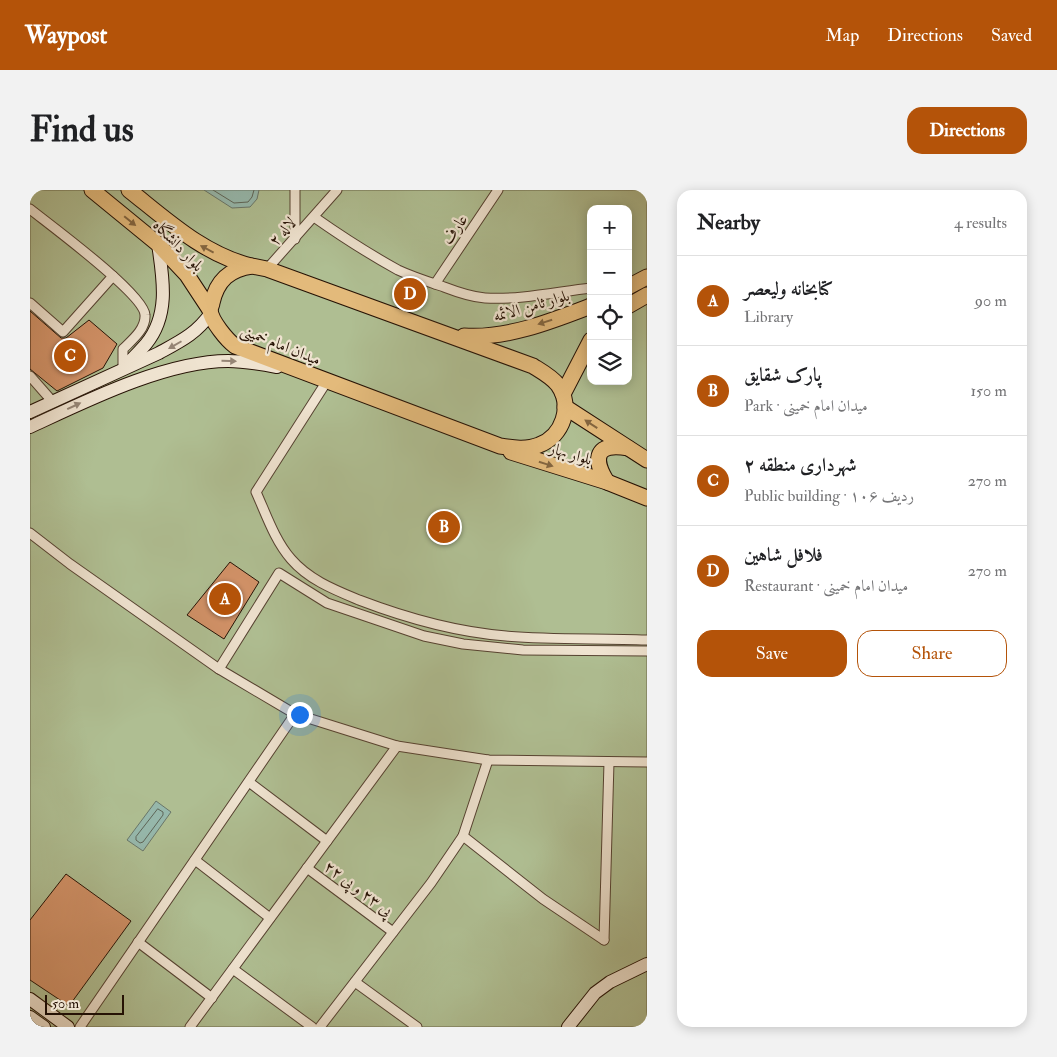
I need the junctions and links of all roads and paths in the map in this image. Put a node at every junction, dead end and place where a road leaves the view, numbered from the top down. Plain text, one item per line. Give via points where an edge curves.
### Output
1 (92, 190) edge
2 (129, 190) edge
3 (295, 190) edge
4 (498, 190) edge
5 (335, 191) edge
6 (30, 209) edge
7 (314, 217) junction
8 (295, 239) junction
9 (158, 244) junction
10 (260, 268) junction
11 (114, 276) junction
12 (435, 284) junction
13 (587, 288) edge
14 (647, 295) edge
15 (30, 303) edge
16 (632, 304) edge
17 (587, 307) edge
18 (211, 312) junction
19 (451, 335) junction
20 (587, 349) edge
21 (122, 369) junction
22 (299, 370) junction
23 (30, 376) edge
24 (327, 381) junction
25 (128, 384) junction
26 (52, 401) junction
27 (564, 401) junction
28 (30, 412) edge
29 (30, 427) edge
30 (484, 441) junction
31 (629, 448) junction
32 (647, 460) edge
33 (607, 482) junction
34 (647, 498) edge
35 (30, 533) edge
36 (647, 640) edge
37 (647, 651) edge
38 (219, 669) junction
39 (295, 714) junction
40 (397, 746) junction
41 (488, 760) junction
42 (609, 762) junction
43 (647, 762) edge
44 (249, 782) junction
45 (463, 836) junction
46 (327, 840) junction
47 (195, 860) junction
48 (307, 868) junction
49 (270, 918) junction
50 (393, 932) junction
51 (138, 942) junction
52 (647, 964) edge
53 (233, 969) junction
54 (355, 982) junction
55 (212, 998) junction
56 (30, 999) edge
57 (30, 1017) edge
58 (44, 1027) edge
59 (68, 1027) edge
60 (80, 1027) edge
61 (190, 1027) edge
62 (312, 1027) edge
63 (320, 1027) edge
64 (417, 1027) edge
65 (568, 1027) edge

1 -> 9 main road, بلوار دانشگاه
10 -> 2 main road, بلوار دانشگاه via 231,261 199,244
3 - 8 street
4 - 12 street, عارف
5 - 7 street, لاله ۲
6 - 11 street
7 - 8 street, لاله ۲
7 - 12 street via 399,270
8 - 10 street, لاله ۲
9 - 18 main road, بلوار دانشگاه
9 - 21 street via 164,287 160,318 147,343
10 - 18 main road via 240,268 221,281 213,297
10 - 19 main road
11 - 15 street via 63,332
11 - 21 street via 144,309 145,317 140,330 123,350
12 - 13 street via 483,298 534,296
14 - 16 main road
17 -> 19 main road, بلوار ثامن الائمه via 487,336
18 -> 21 street via 200,328 178,343
18 - 22 main road, میدان امام خمینی via 223,336 234,346
19 - 27 main road via 533,366 557,383
20 - 27 main road
21 - 25 street
21 - 26 street
22 - 24 main road, میدان امام خمینی
25 -> 22 street via 210,362 239,362
23 - 26 street
24 - 30 main road, میدان امام خمینی
24 - 36 street via 256,492 281,544 303,571 333,589 432,623 506,636
29 -> 25 street
26 - 28 street
27 - 30 main road, میدان امام خمینی via 564,420 549,441 537,446 513,448
31 -> 27 main road, بلوار بهار
30 -> 33 main road, بلوار بهار
31 - 32 main road, بلوار بهار
31 - 33 main road via 610,446 600,454 598,463
33 - 34 main road, بلوار بهار
35 - 38 street
37 - 38 street via 522,650 424,636 327,603 279,573
38 - 39 street
39 - 40 street
39 - 44 street
40 - 41 street
40 - 46 street
41 - 42 street
41 - 45 street
42 - 43 street
42 - 45 street via 604,940 543,899
44 - 46 street
44 - 47 street
45 - 50 street
46 - 48 street
47 - 49 street
47 - 51 street
48 - 49 street
48 - 50 street, پی ۲۳ و پی ۲۲
49 - 53 street
50 - 54 street
51 - 55 street
51 - 60 street
52 - 65 street via 594,993
53 - 55 street
53 - 62 street
54 - 63 street
54 - 64 street
55 - 61 street
56 - 59 street
57 - 58 street

